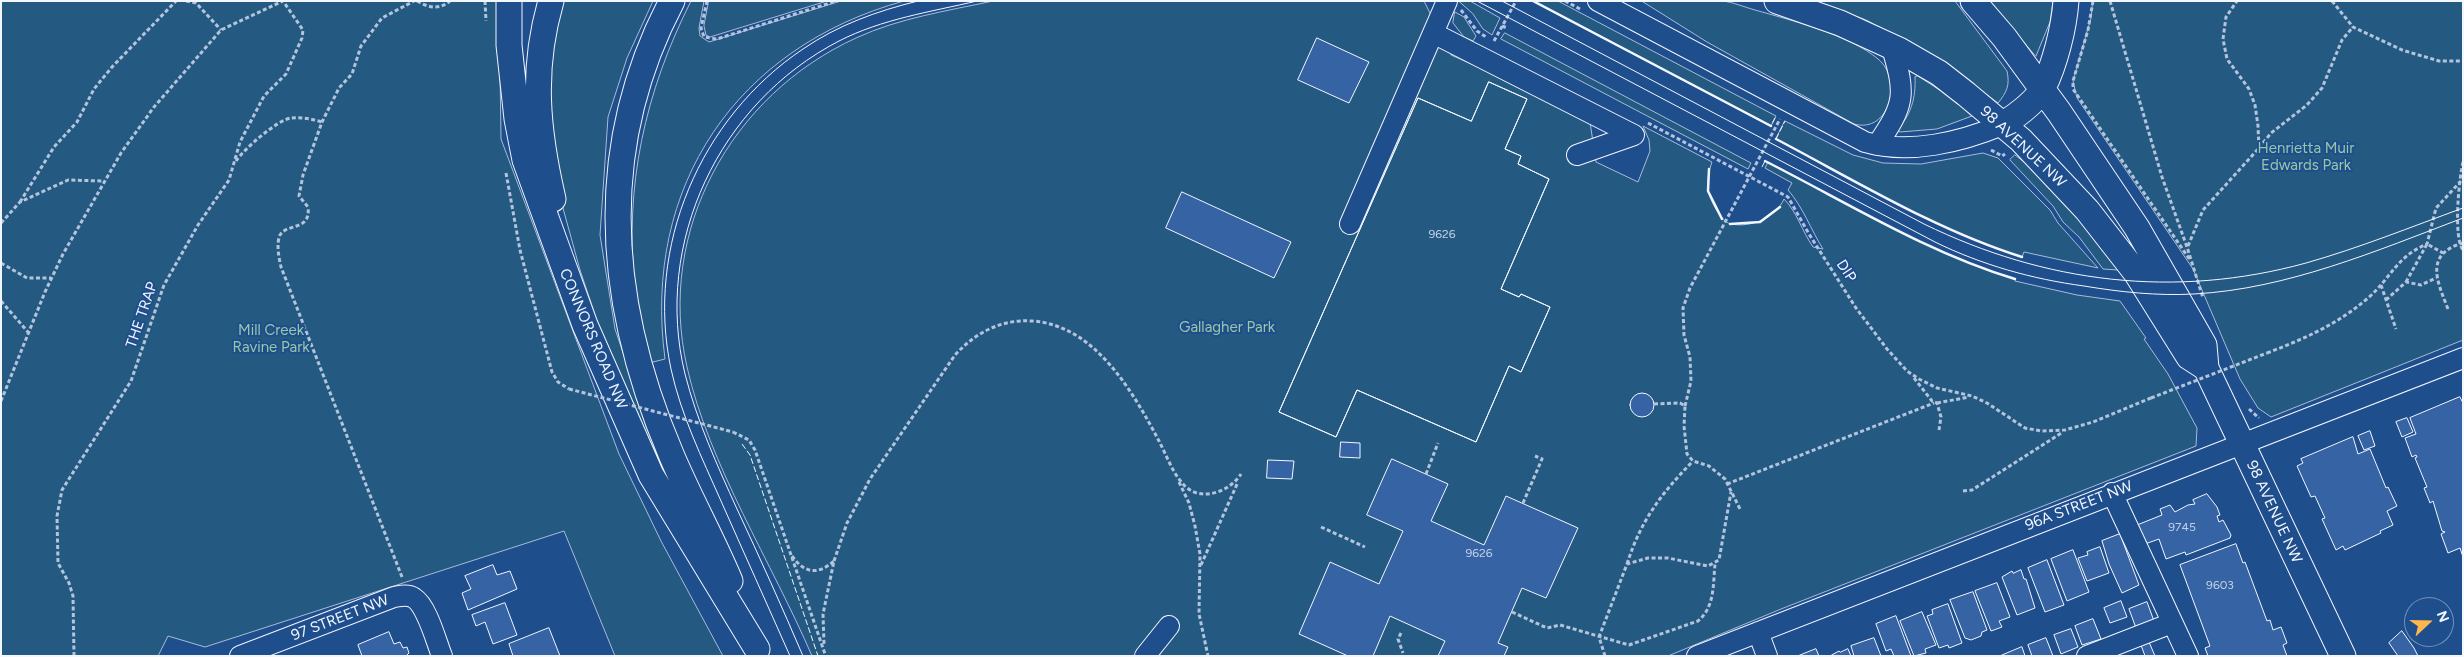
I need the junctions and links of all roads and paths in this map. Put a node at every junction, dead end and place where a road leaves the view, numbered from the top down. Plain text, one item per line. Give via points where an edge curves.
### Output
1 (176, 1) edge
2 (186, 1) edge
3 (283, 1) edge
4 (416, 1) edge
5 (450, 1) edge
6 (485, 1) edge
7 (510, 1) edge
8 (552, 1) edge
9 (672, 1) edge
10 (707, 1) edge
11 (836, 1) edge
12 (1447, 1) edge
13 (1516, 1) edge
14 (1598, 1) edge
15 (1777, 1) edge
16 (1973, 1) edge
17 (2066, 1) edge
18 (2093, 1) edge
19 (2110, 1) edge
20 (2237, 1) edge
21 (2332, 1) edge
22 (486, 26) dead end
23 (1502, 26) junction
24 (2353, 27) junction
25 (1507, 28) dead end
26 (221, 30) junction
27 (1433, 33) junction
28 (1494, 41) dead end
29 (1892, 48) junction
30 (2463, 61) edge
31 (2042, 89) junction
32 (1782, 116) dead end
33 (322, 122) junction
34 (2002, 125) junction
35 (1877, 146) junction
36 (2259, 148) junction
37 (1577, 155) dead end
38 (1754, 158) dead end
39 (1759, 160) junction
40 (2463, 162) edge
41 (234, 165) junction
42 (505, 171) dead end
43 (104, 180) junction
44 (2462, 181) edge
45 (20, 202) junction
46 (1792, 202) dead end
47 (1, 223) edge
48 (1350, 224) dead end
49 (2426, 244) junction
50 (2461, 244) edge
51 (2188, 247) junction
52 (2463, 250) edge
53 (2443, 253) junction
54 (1, 263) edge
55 (2192, 263) junction
56 (51, 278) junction
57 (2436, 278) junction
58 (2406, 282) junction
59 (2381, 285) junction
60 (2386, 300) junction
61 (1, 301) edge
62 (2205, 304) dead end
63 (2448, 308) dead end
64 (585, 324) junction
65 (2396, 329) dead end
66 (28, 332) junction
67 (2463, 358) edge
68 (2221, 368) junction
69 (1907, 371) junction
70 (1972, 396) junction
71 (1, 402) edge
72 (1936, 403) junction
73 (1654, 404) dead end
74 (1685, 406) junction
75 (2247, 408) dead end
76 (2257, 414) dead end
77 (1939, 430) dead end
78 (2065, 430) junction
79 (2242, 442) junction
80 (1438, 443) dead end
81 (1535, 456) dead end
82 (1693, 462) junction
83 (1173, 470) junction
84 (1426, 474) dead end
85 (1727, 484) junction
86 (1963, 491) dead end
87 (1731, 492) junction
88 (2112, 492) junction
89 (1523, 504) dead end
90 (1740, 509) dead end
91 (1321, 527) dead end
92 (1365, 547) dead end
93 (790, 554) junction
94 (834, 561) junction
95 (1627, 564) junction
96 (1715, 564) junction
97 (1200, 568) junction
98 (402, 578) dead end
99 (1512, 612) dead end
100 (2172, 623) junction
101 (1169, 626) dead end
102 (1758, 632) junction
103 (1401, 633) dead end
104 (1599, 637) junction
105 (759, 652) edge
106 (1403, 653) dead end
107 (826, 655) edge
108 (74, 656) edge
109 (240, 656) edge
110 (442, 656) edge
111 (1145, 656) edge
112 (1208, 656) edge
113 (1605, 656) edge
114 (1697, 656) edge
115 (1767, 656) edge
116 (2087, 656) edge
117 (2188, 656) edge
118 (2343, 656) edge

1 - 45 path via 94,89 77,122 54,147
2 - 26 path via 196,2
3 - 26 path
3 - 41 path, THE TRAP via 302,30 302,38 286,74 264,96 240,142
4 - 5 path via 428,7 443,7
4 - 33 path via 382,18 375,26 361,46 352,74 340,88
6 - 22 path
7 - 64 main road, CONNORS ROAD NW via 509,44 525,160
8 - 64 main road via 539,59 537,106 546,170
9 - 105 main road, CONNORS ROAD NW via 653,37 629,109 617,199 619,265 626,309 647,393
10 - 11 path via 701,28 704,37 709,39
12 - 27 street
13 - 23 path
14 - 35 street via 1831,125
15 - 29 main road, 98 AVENUE NW via 1840,23
16 - 31 main road, 98 AVENUE NW
17 - 31 main road via 2064,24
18 - 55 path via 2073,90
19 - 51 path via 2162,177
20 - 36 path via 2226,17 2223,39 2227,59 2249,89 2255,105
21 - 24 path
23 - 25 path
23 - 28 path
24 - 30 path via 2402,50 2439,61
24 - 36 path via 2342,40 2322,88 2307,105 2271,133
26 - 43 path via 154,107
27 - 37 street via 1634,135
27 - 48 street
29 - 34 main road, 98 AVENUE NW via 1938,73
29 - 35 street via 1901,78 1902,95 1891,125
31 - 34 main road via 2018,114
31 - 68 main road, 98 AVENUE NW via 2088,154
32 - 39 path via 1771,131
33 - 41 path via 289,118 255,142
33 - 98 path via 299,196 308,207 308,216 297,227 284,231 278,250 281,267
34 - 35 street via 1977,135 1924,146
34 - 68 main road, 98 AVENUE NW via 2021,140 2087,210 2137,274 2189,357
36 - 51 path via 2203,210
38 - 39 path
39 - 74 path via 1690,288 1683,308 1691,381
40 - 44 path
41 - 108 path, THE TRAP via 229,180 198,225 164,285 131,382 62,490 57,516 58,563 73,596
42 - 93 path, bridge via 520,250 552,372 558,382 569,389 743,436 752,444
43 - 45 path via 68,180
43 - 56 path
44 - 49 path via 2436,208
44 - 50 path via 2457,211
45 - 47 path
46 - 69 path, DIP via 1830,268 1886,349
49 - 53 path
49 - 58 path
49 - 59 path via 2394,265
50 - 52 path
50 - 53 path
51 - 55 path
53 - 57 path
54 - 56 path via 27,278
55 - 62 path
56 - 66 path
57 - 58 path via 2421,285
57 - 63 path
58 - 60 path
59 - 60 path
59 - 78 path, bridge via 2327,327 2304,339
60 - 65 path
61 - 66 path
64 - 105 main road, CONNORS ROAD NW via 651,475
66 - 71 path
67 - 79 street, 96A STREET NW
68 - 79 main road, 98 AVENUE NW
69 - 70 path via 1937,388
69 - 72 path, DIP
70 - 72 path
70 - 78 path via 2025,428
72 - 77 path via 1941,417
72 - 85 path
73 - 74 path via 1680,403
74 - 82 path via 1687,454
75 - 76 path
78 - 86 path via 1972,490
79 - 88 street, 96A STREET NW
79 - 118 main road, 98 AVENUE NW
80 - 84 path
81 - 89 path via 1542,459
82 - 85 path via 1709,466
82 - 95 path via 1656,503 1637,533
83 - 94 path via 1133,396 1114,370 1089,346 1065,330 1044,323 1024,320 998,325 967,342 955,355 870,479 847,523
83 - 97 path via 1191,510
83 - 97 path via 1188,488 1206,494 1228,488 1241,474
85 - 87 path
87 - 90 path
87 - 96 path
88 - 100 street
88 - 102 street, 96A STREET NW
91 - 92 path
93 - 94 path via 803,569 811,572 826,568
93 - 107 path
94 - 107 path via 823,614
95 - 96 path via 1648,558 1668,558 1708,566
95 - 104 path
96 - 104 path via 1709,609 1698,621 1629,644
97 - 112 path via 1200,614
99 - 104 path via 1547,628 1560,625
100 - 116 street
100 - 117 street
101 - 111 street
102 - 114 street, 96A STREET NW
102 - 115 street
103 - 106 path via 1398,639
104 - 113 path
109 - 110 street, 97 STREET NW via 394,597 413,597 423,607

